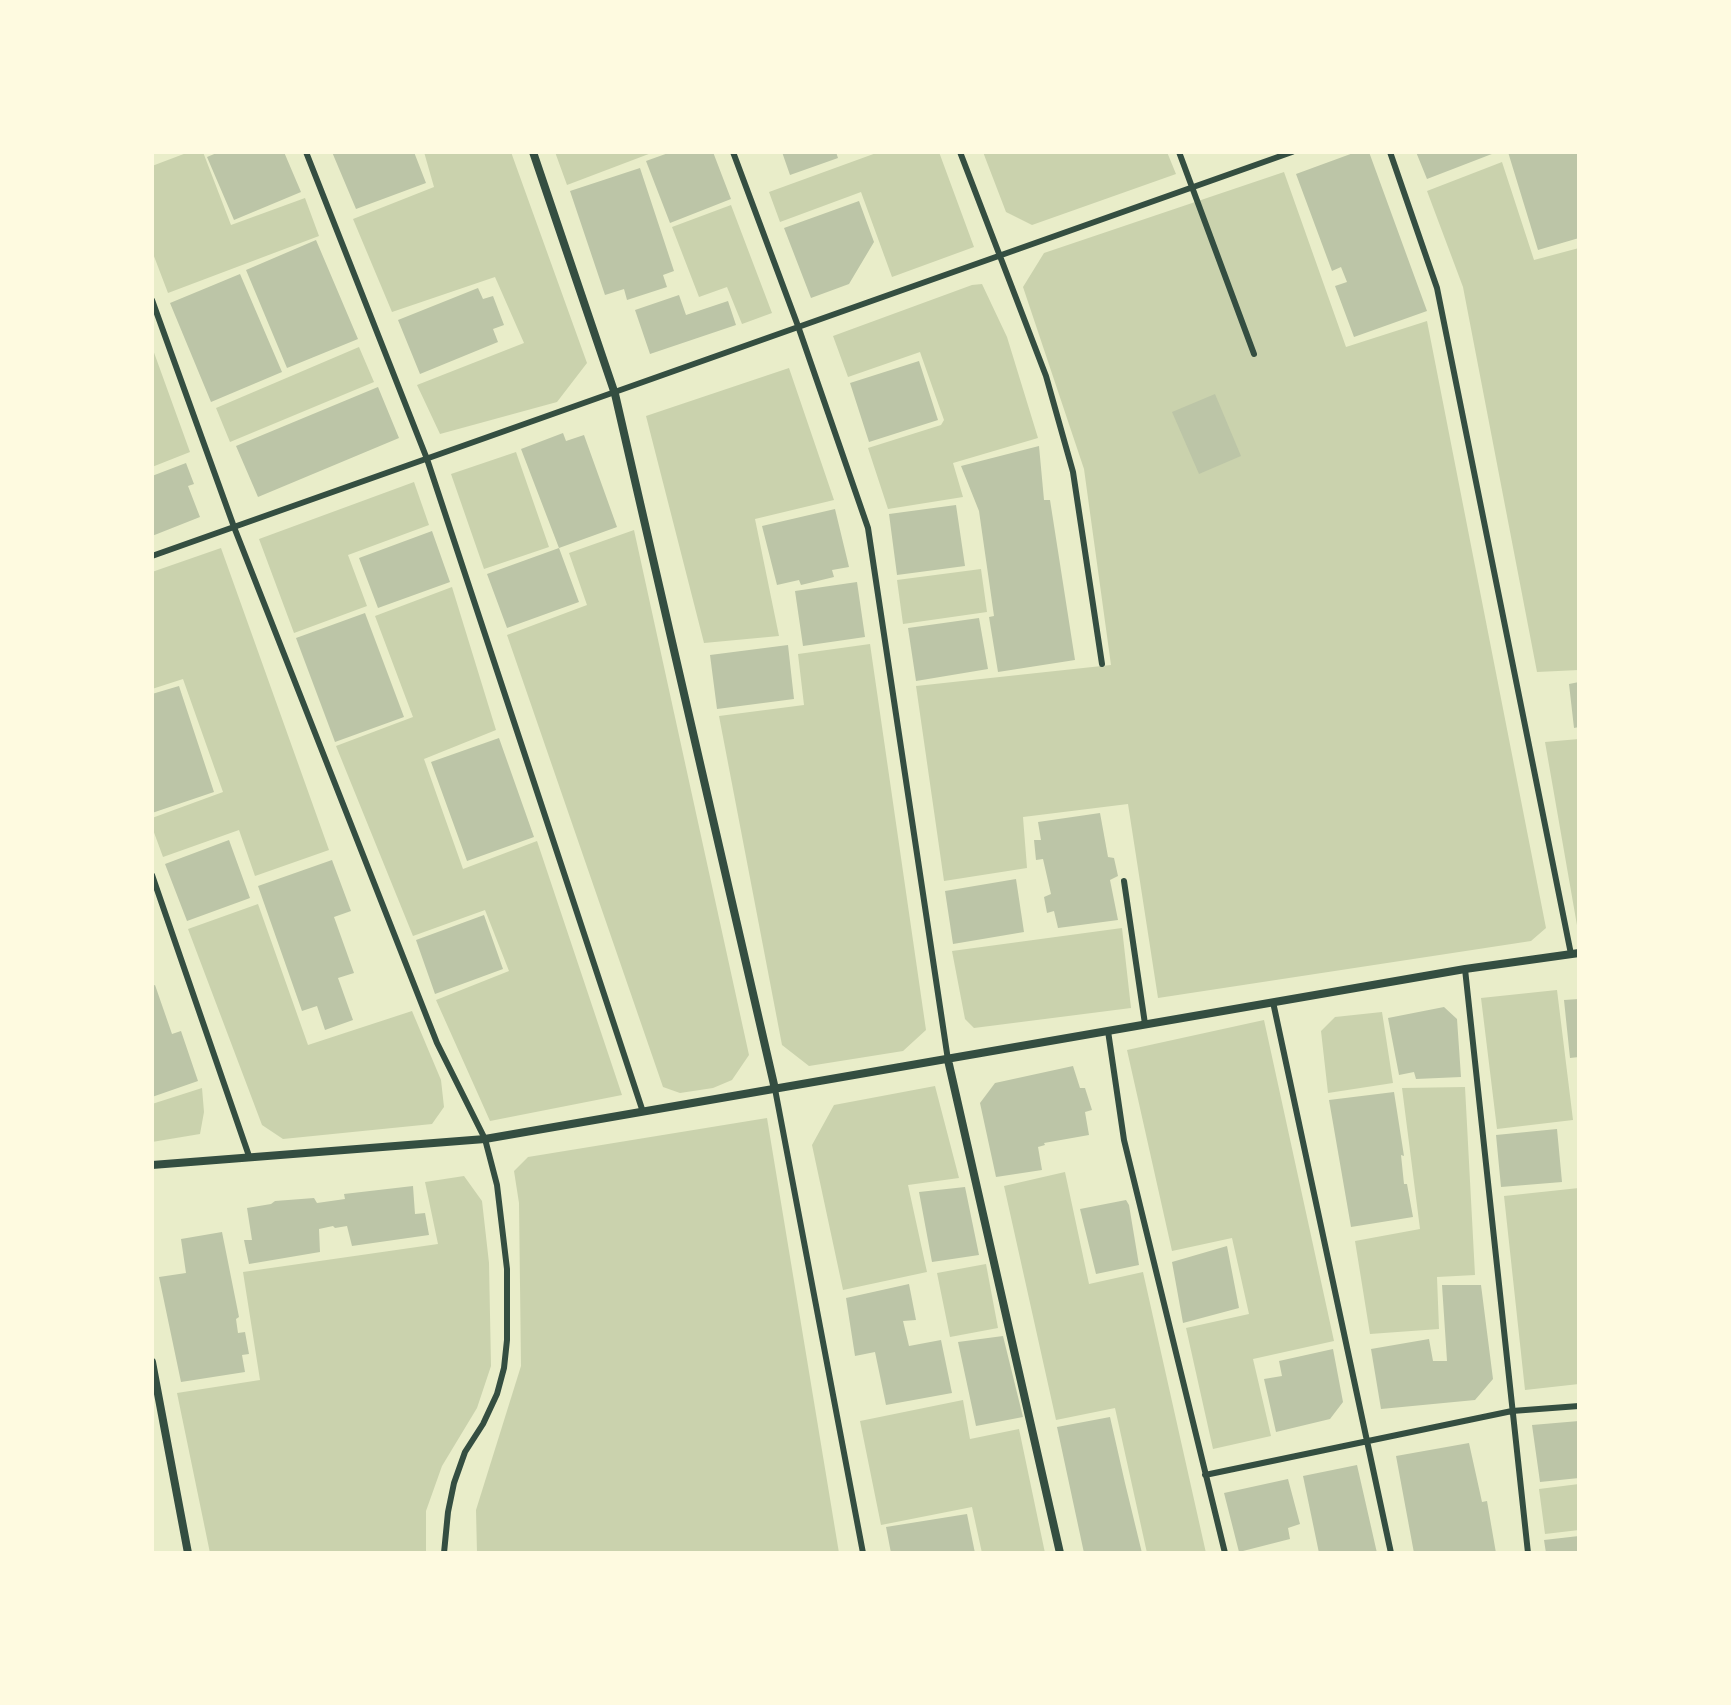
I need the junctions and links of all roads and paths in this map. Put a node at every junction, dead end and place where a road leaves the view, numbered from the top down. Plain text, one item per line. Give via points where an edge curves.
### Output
1 (306, 152) edge
2 (533, 152) edge
3 (733, 152) edge
4 (960, 152) edge
5 (1179, 152) edge
6 (1292, 152) edge
7 (1390, 152) edge
8 (1192, 186) junction
9 (999, 256) junction
10 (152, 300) edge
11 (798, 326) junction
12 (1254, 354) dead end
13 (615, 394) junction
14 (427, 459) junction
15 (234, 527) junction
16 (152, 556) edge
17 (1102, 664) dead end
18 (152, 875) edge
19 (1124, 881) dead end
20 (1575, 954) edge
21 (1465, 969) junction
22 (1273, 1002) junction
23 (1145, 1024) junction
24 (1108, 1031) junction
25 (948, 1060) junction
26 (775, 1089) junction
27 (643, 1112) junction
28 (485, 1139) junction
29 (249, 1156) junction
30 (152, 1165) edge
31 (152, 1362) edge
32 (1579, 1406) edge
33 (1512, 1411) junction
34 (1365, 1440) junction
35 (1205, 1475) junction
36 (188, 1553) edge
37 (444, 1553) edge
38 (863, 1553) edge
39 (1060, 1553) edge
40 (1225, 1553) edge
41 (1391, 1553) edge
42 (1528, 1553) edge

1 - 14 lane
2 - 13 street
3 - 11 lane
4 - 9 lane
5 - 8 lane
6 - 8 lane
7 - 20 lane via 1437,288
8 - 9 lane
8 - 12 lane
9 - 11 lane
9 - 17 lane via 1046,376 1073,472
10 - 15 lane
11 - 13 lane
11 - 25 lane via 868,528
13 - 14 lane
13 - 26 street
14 - 15 lane
14 - 27 lane
15 - 16 lane
15 - 28 lane via 437,1043
18 - 29 lane
19 - 23 lane
20 - 21 street
21 - 22 street
21 - 33 lane
22 - 23 street
22 - 34 lane
23 - 24 street
24 - 25 street
24 - 35 lane via 1124,1140
25 - 26 street
25 - 39 street
26 - 27 street
26 - 38 lane
27 - 28 street
28 - 29 street
28 - 37 lane via 503,1224 507,1340 497,1394 454,1483
29 - 30 street
31 - 36 street
32 - 33 lane
33 - 34 lane
33 - 42 lane
34 - 35 lane
34 - 41 lane
35 - 40 lane

